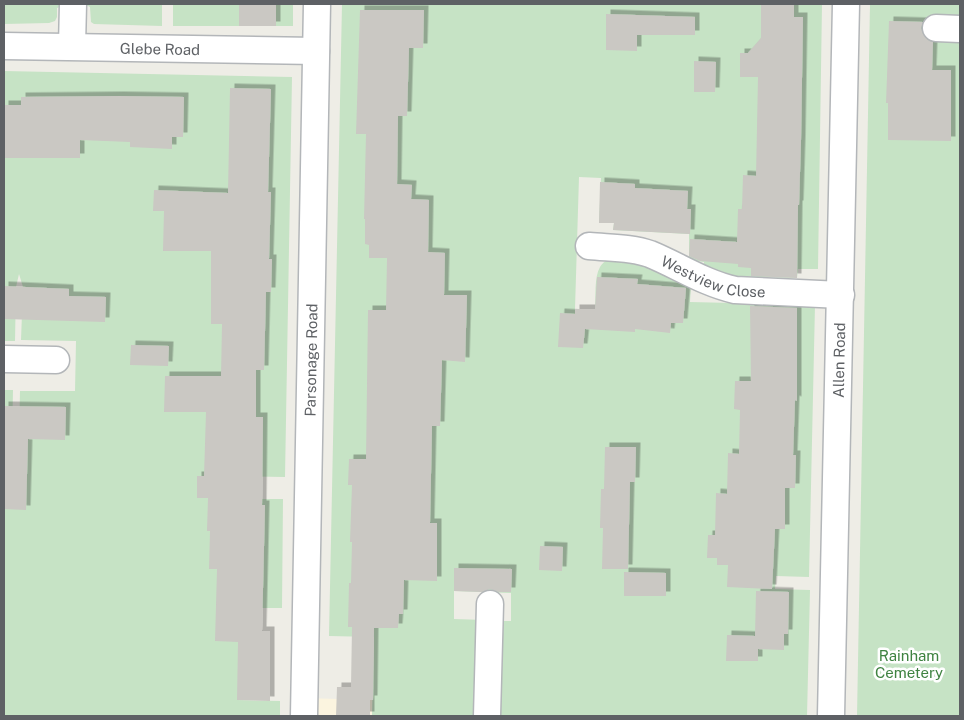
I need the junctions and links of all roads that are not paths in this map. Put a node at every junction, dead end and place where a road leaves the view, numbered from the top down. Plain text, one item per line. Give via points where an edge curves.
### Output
1 (73, 4) edge
2 (317, 4) edge
3 (846, 4) edge
4 (4, 46) edge
5 (72, 46) junction
6 (316, 51) junction
7 (589, 246) dead end
8 (841, 295) junction
9 (4, 359) edge
10 (56, 360) dead end
11 (490, 604) dead end
12 (304, 716) edge
13 (487, 716) edge
14 (831, 716) edge

1 - 5 street
2 - 6 street, Parsonage Road
3 - 8 street, Allen Road
4 - 5 street, Glebe Road
5 - 6 street, Glebe Road
6 - 12 street, Parsonage Road
7 - 8 street, Westview Close via 650,254 691,275 735,290
8 - 14 street, Allen Road
9 - 10 street
11 - 13 street

